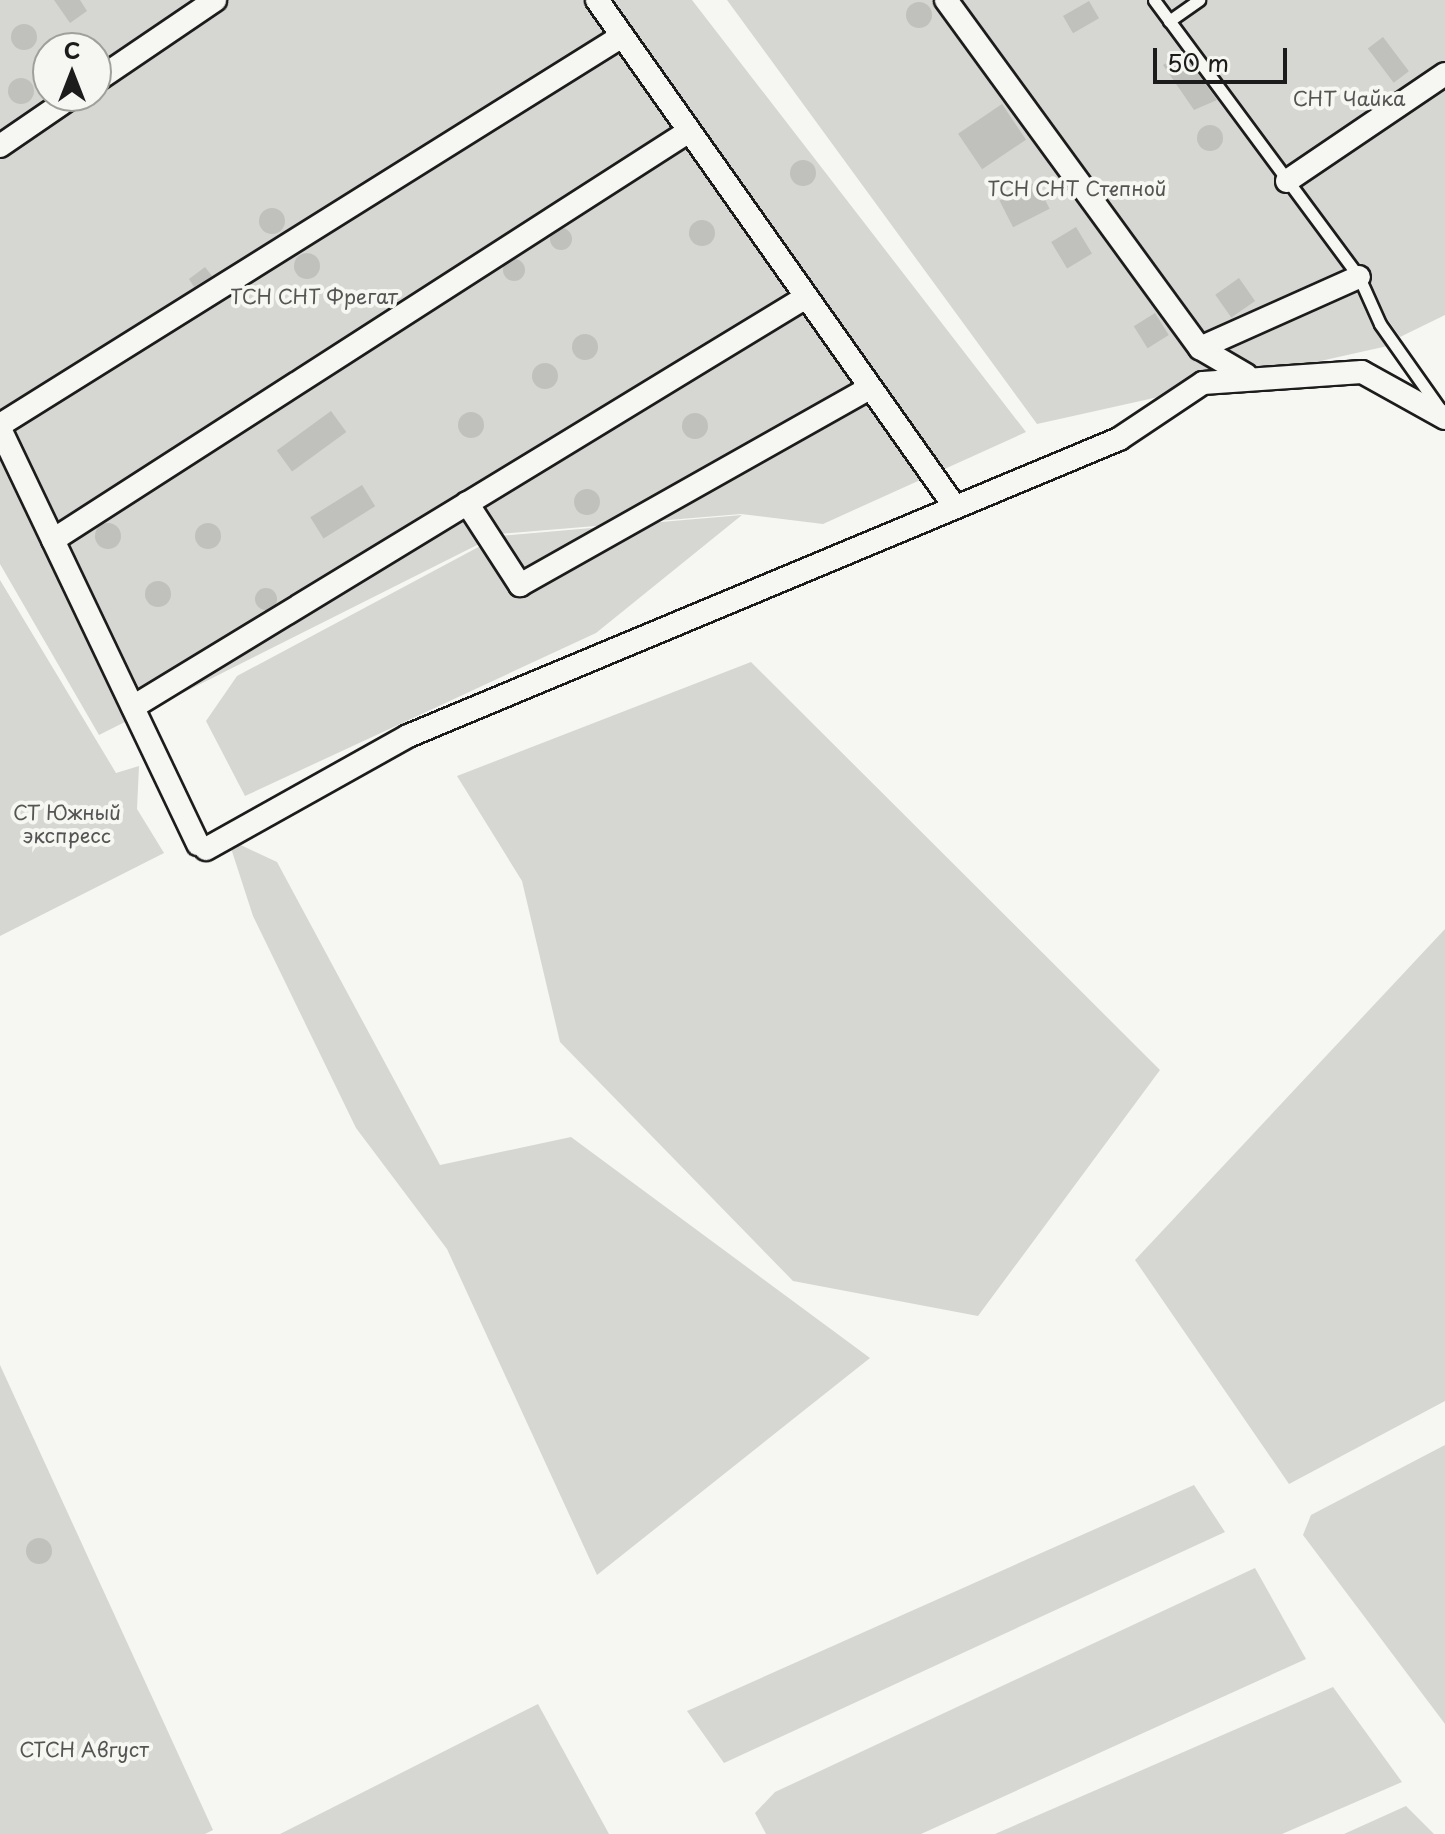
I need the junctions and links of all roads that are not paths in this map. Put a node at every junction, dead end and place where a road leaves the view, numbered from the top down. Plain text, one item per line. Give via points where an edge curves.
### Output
1 (215, 0) edge
2 (597, 0) edge
3 (946, 0) edge
4 (1154, 0) edge
5 (1199, 0) edge
6 (1169, 21) junction
7 (622, 36) junction
8 (112, 70) edge
9 (1445, 74) edge
10 (50, 112) edge
11 (689, 131) junction
12 (0, 146) edge
13 (1287, 181) junction
14 (1359, 277) junction
15 (806, 297) junction
16 (1200, 348) junction
17 (1246, 375) junction
18 (870, 388) junction
19 (1445, 417) edge
20 (0, 427) edge
21 (467, 503) junction
22 (955, 507) junction
23 (53, 540) junction
24 (133, 707) junction

1 - 8 street
2 - 7 street
3 - 16 street
4 - 6 lane
5 - 6 lane
6 - 13 lane
7 - 11 street
7 - 20 street
9 - 13 street
10 - 12 street
11 - 15 street
11 - 23 street
13 - 14 lane
14 - 16 street
14 - 19 lane via 1380,324
15 - 18 street
15 - 21 street
16 - 17 street
17 - 19 street via 1362,372
17 - 22 street via 1203,383 1119,439
18 - 21 street via 520,585
18 - 22 street
20 - 23 street
21 - 24 street
22 - 24 street via 408,736 202,846
23 - 24 street

